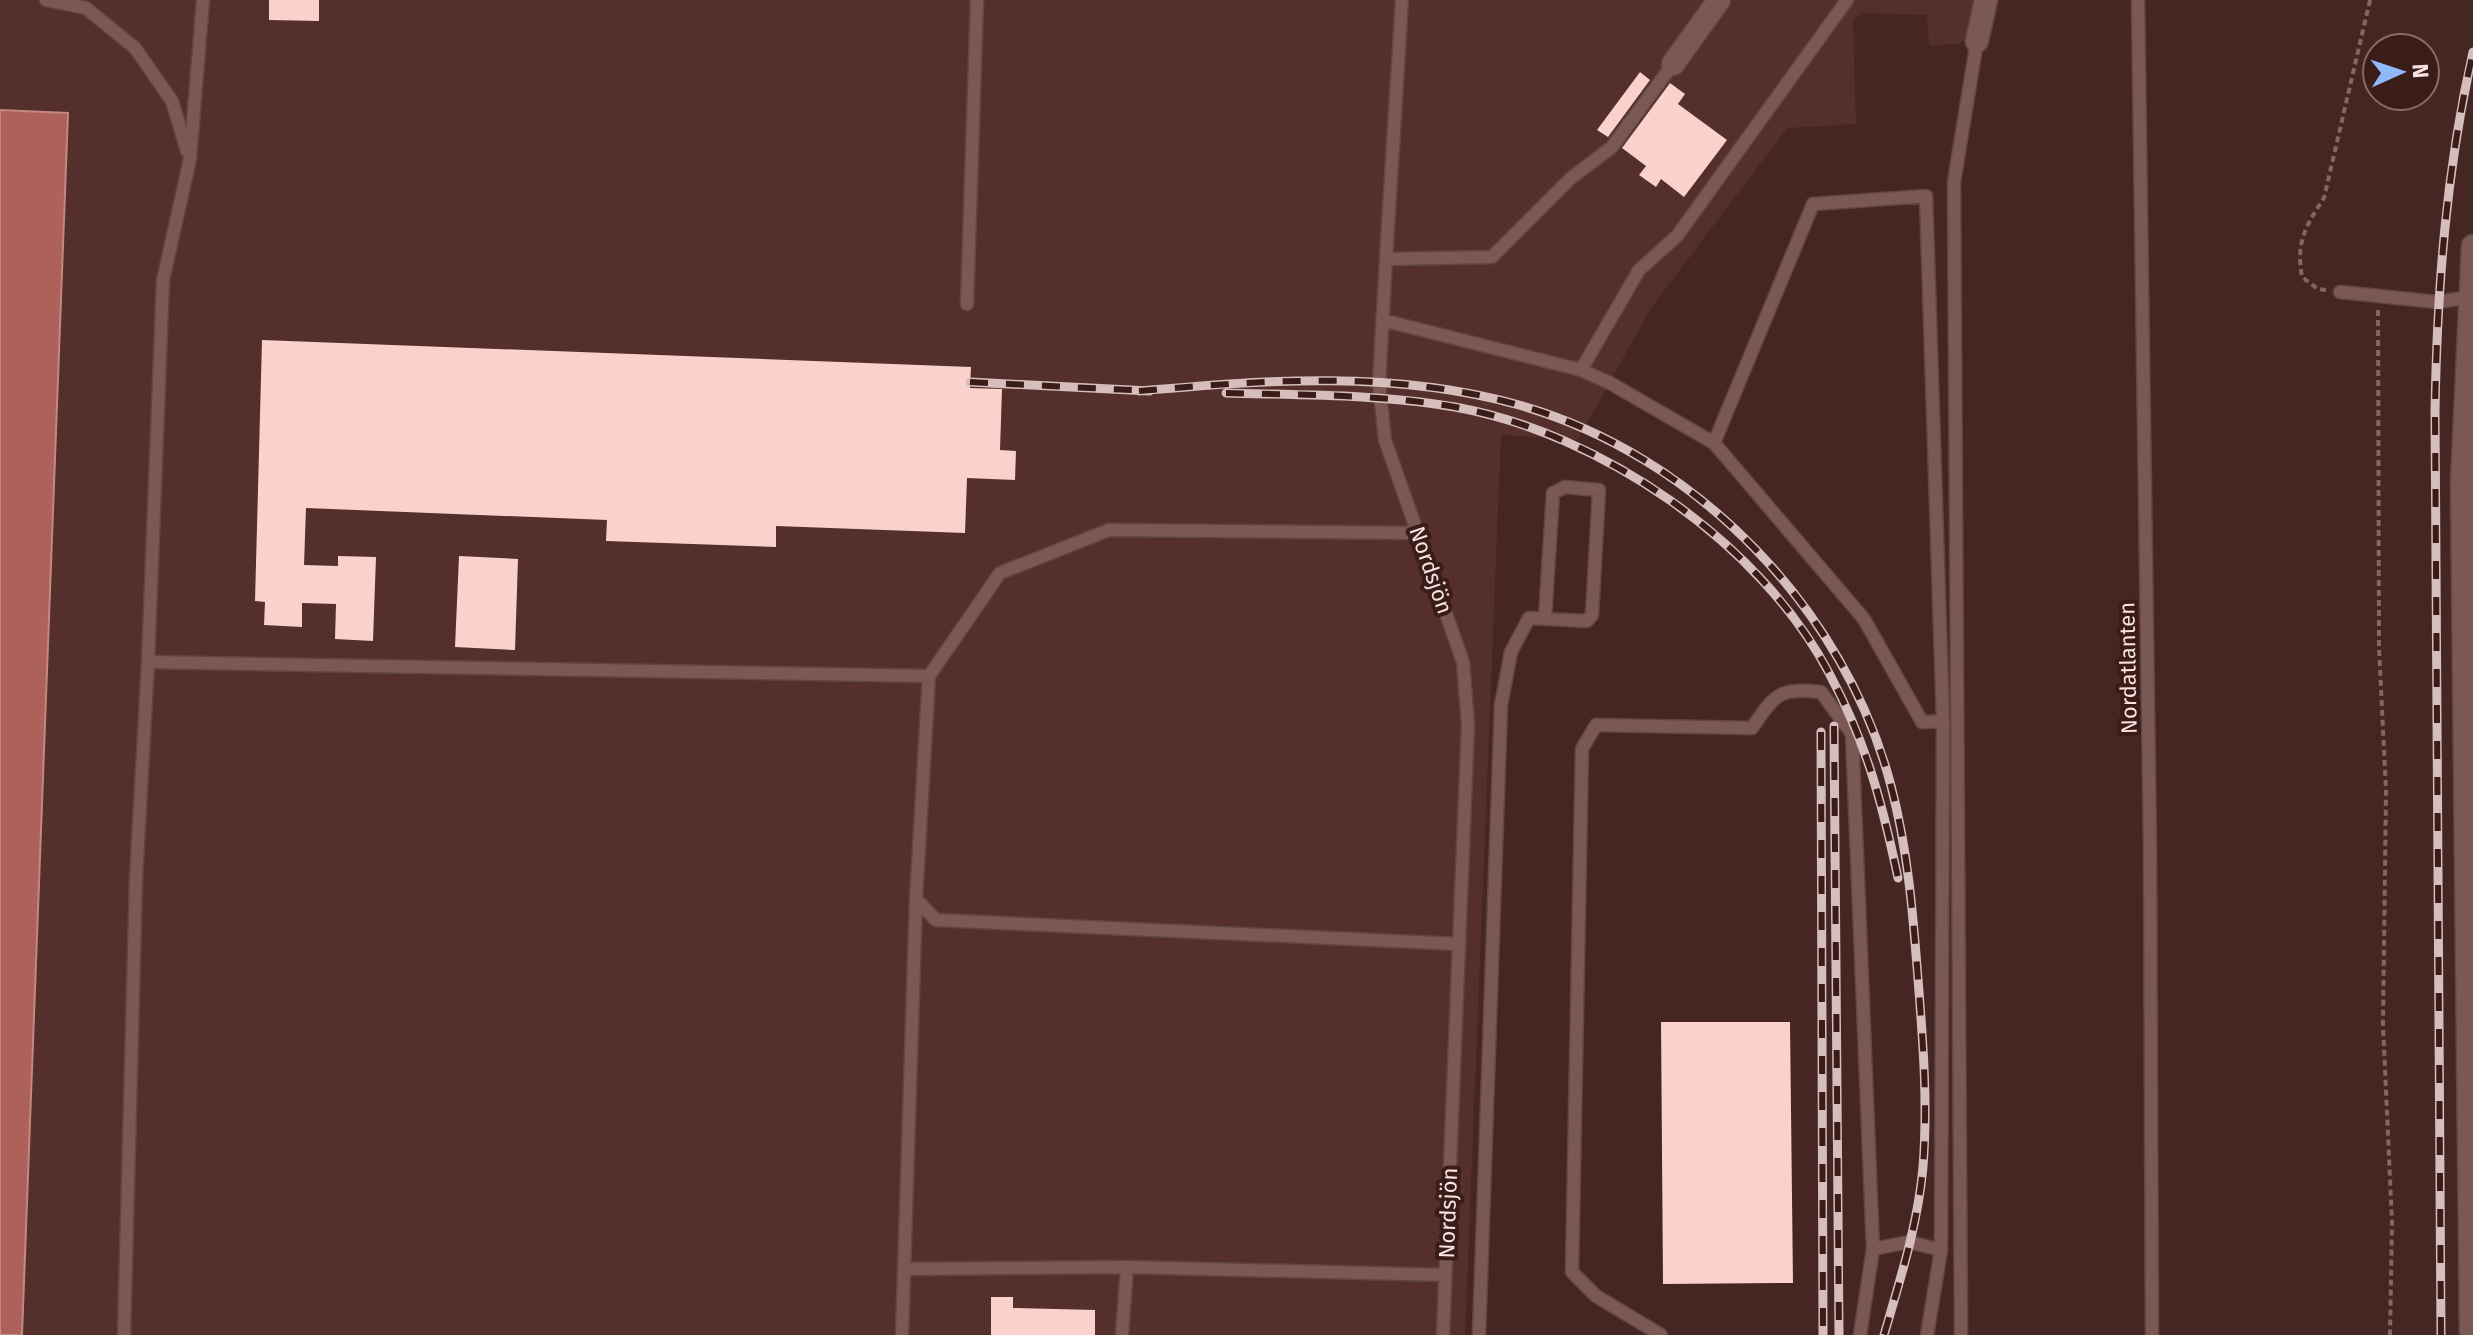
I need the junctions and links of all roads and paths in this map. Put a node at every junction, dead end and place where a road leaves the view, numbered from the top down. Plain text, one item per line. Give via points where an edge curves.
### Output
1 (46, 0) edge
2 (203, 0) edge
3 (977, 0) edge
4 (1402, 0) edge
5 (1719, 0) edge
6 (1847, 0) edge
7 (1986, 0) edge
8 (2138, 0) edge
9 (2370, 0) edge
10 (1977, 41) joint
11 (1673, 64) joint
12 (190, 159) junction
13 (2473, 246) edge
14 (1386, 259) junction
15 (2340, 292) joint
16 (2374, 295) junction
17 (2472, 297) edge
18 (967, 304) dead end
19 (1382, 320) junction
20 (1581, 370) junction
21 (1714, 443) junction
22 (1418, 533) junction
23 (1545, 618) junction
24 (148, 662) junction
25 (929, 676) junction
26 (1943, 721) junction
27 (916, 899) junction
28 (936, 920) junction
29 (915, 936) junction
30 (1459, 944) junction
31 (2471, 1206) edge
32 (1873, 1249) junction
33 (1941, 1250) junction
34 (1127, 1267) junction
35 (905, 1269) junction
36 (1445, 1275) junction
37 (124, 1335) edge
38 (902, 1335) edge
39 (1122, 1335) edge
40 (1443, 1335) edge
41 (1479, 1335) edge
42 (1661, 1335) edge
43 (1860, 1335) edge
44 (1927, 1335) edge
45 (1961, 1335) edge
46 (2152, 1335) edge
47 (2390, 1335) edge
48 (2471, 1335) edge

1 - 12 lane via 86,8 135,48 172,101
2 - 12 lane
3 - 18 lane
4 - 14 lane, Nordsjön
5 - 11 street
6 - 20 lane via 1677,236 1639,270
7 - 10 street
8 - 46 lane, Nordatlanten
9 - 15 path via 2324,198 2306,226 2298,252 2302,277 2318,289
10 - 45 lane via 1954,182
11 - 14 lane via 1612,147 1571,178 1492,257
12 - 24 lane via 163,280
13 - 17 street
14 - 19 lane, Nordsjön
15 - 16 lane
16 - 17 lane via 2437,302
16 - 47 path via 2386,791 2383,1025 2392,1222
17 - 31 street via 2462,483
19 - 20 lane
19 - 22 lane, Nordsjön via 1379,399 1385,440
20 - 21 lane
21 - 26 lane via 1864,619 1922,722
21 - 26 lane via 1813,204 1926,196
22 - 25 lane via 1109,530 1000,573
22 - 30 lane, Nordsjön via 1463,662 1468,725
23 - 23 lane via 1553,493 1565,487 1599,490 1592,615 1587,621
23 - 41 lane via 1529,618 1511,652 1501,705
24 - 25 lane
24 - 37 lane via 136,878
25 - 27 lane
26 - 33 lane
27 - 28 lane
27 - 29 lane
28 - 29 lane
28 - 30 lane
29 - 35 lane
30 - 36 lane, Nordsjön
31 - 48 street
32 - 33 lane via 1909,1242
32 - 42 lane via 1852,734 1821,692 1791,689 1773,696 1752,728 1596,725 1582,749 1572,1272 1596,1296
32 - 43 lane
33 - 44 lane
34 - 35 lane
34 - 36 lane
34 - 39 lane
35 - 38 lane
36 - 40 lane, Nordsjön

